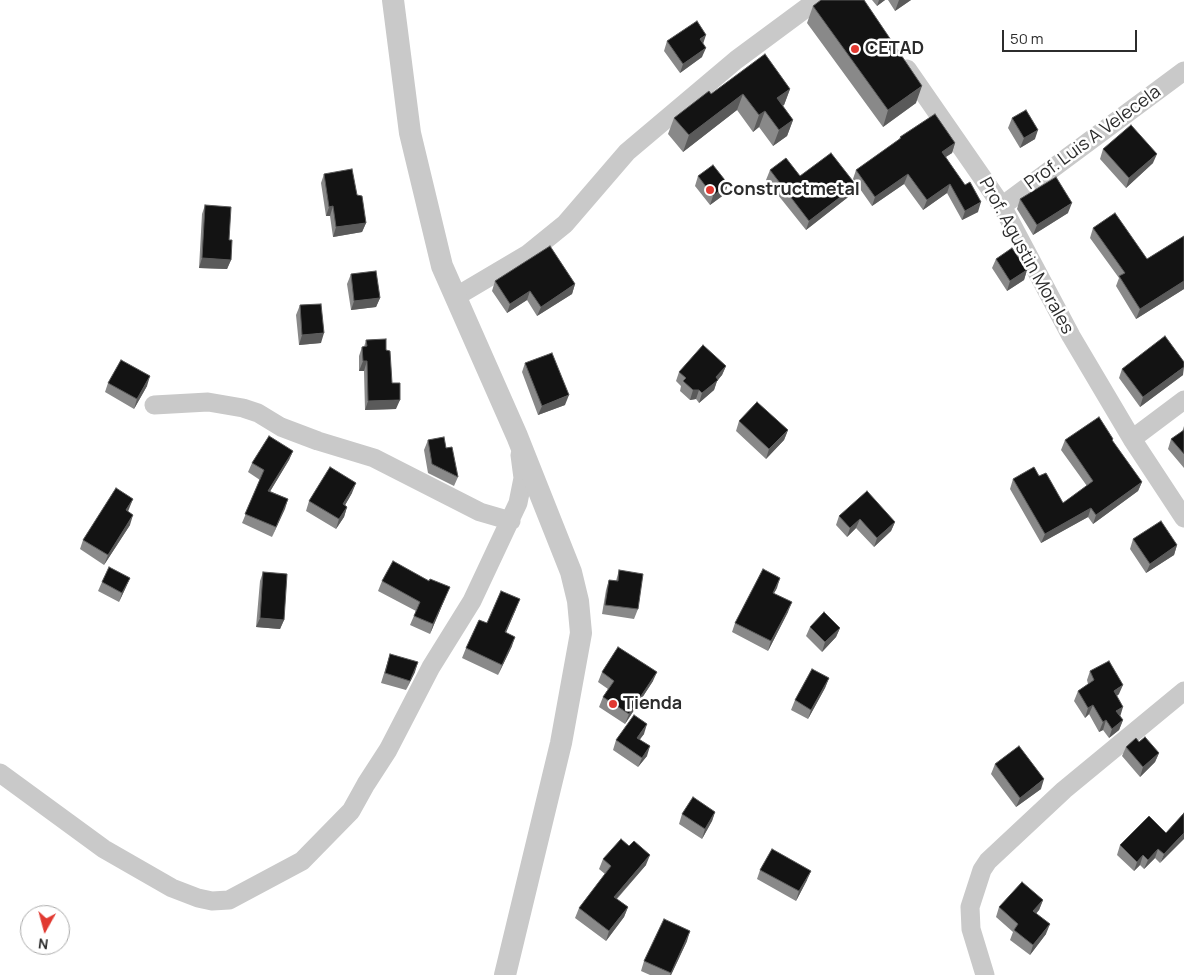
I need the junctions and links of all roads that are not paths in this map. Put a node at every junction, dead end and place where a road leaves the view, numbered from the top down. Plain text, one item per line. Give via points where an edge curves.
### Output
1 (393, 0) edge
2 (817, 0) edge
3 (897, 54) edge
4 (1184, 71) edge
5 (1002, 206) junction
6 (457, 296) junction
7 (1184, 400) edge
8 (154, 405) dead end
9 (518, 436) junction
10 (1132, 439) junction
11 (1184, 518) edge
12 (511, 521) junction
13 (1184, 691) edge
14 (0, 772) edge
15 (504, 975) edge
16 (985, 975) edge

1 - 6 street via 410,134 442,266
2 - 6 street via 736,60 627,152 557,230 528,254
3 - 5 street, Prof. Agustin Morales
4 - 5 street, Prof. Luis A Velecela
5 - 10 street, Prof. Agustin Morales via 1071,336
6 - 9 street
7 - 10 street
8 - 12 street via 208,402 243,408 288,430 374,458 480,512
9 - 12 street via 522,478
9 - 15 street via 571,572 581,633 561,743
10 - 11 street, Prof. Agustin Morales
12 - 14 street via 472,601 431,667 388,750 351,811 302,860 229,900 212,901 172,888 104,849
13 - 16 street via 1064,790 988,861 970,907 971,929

